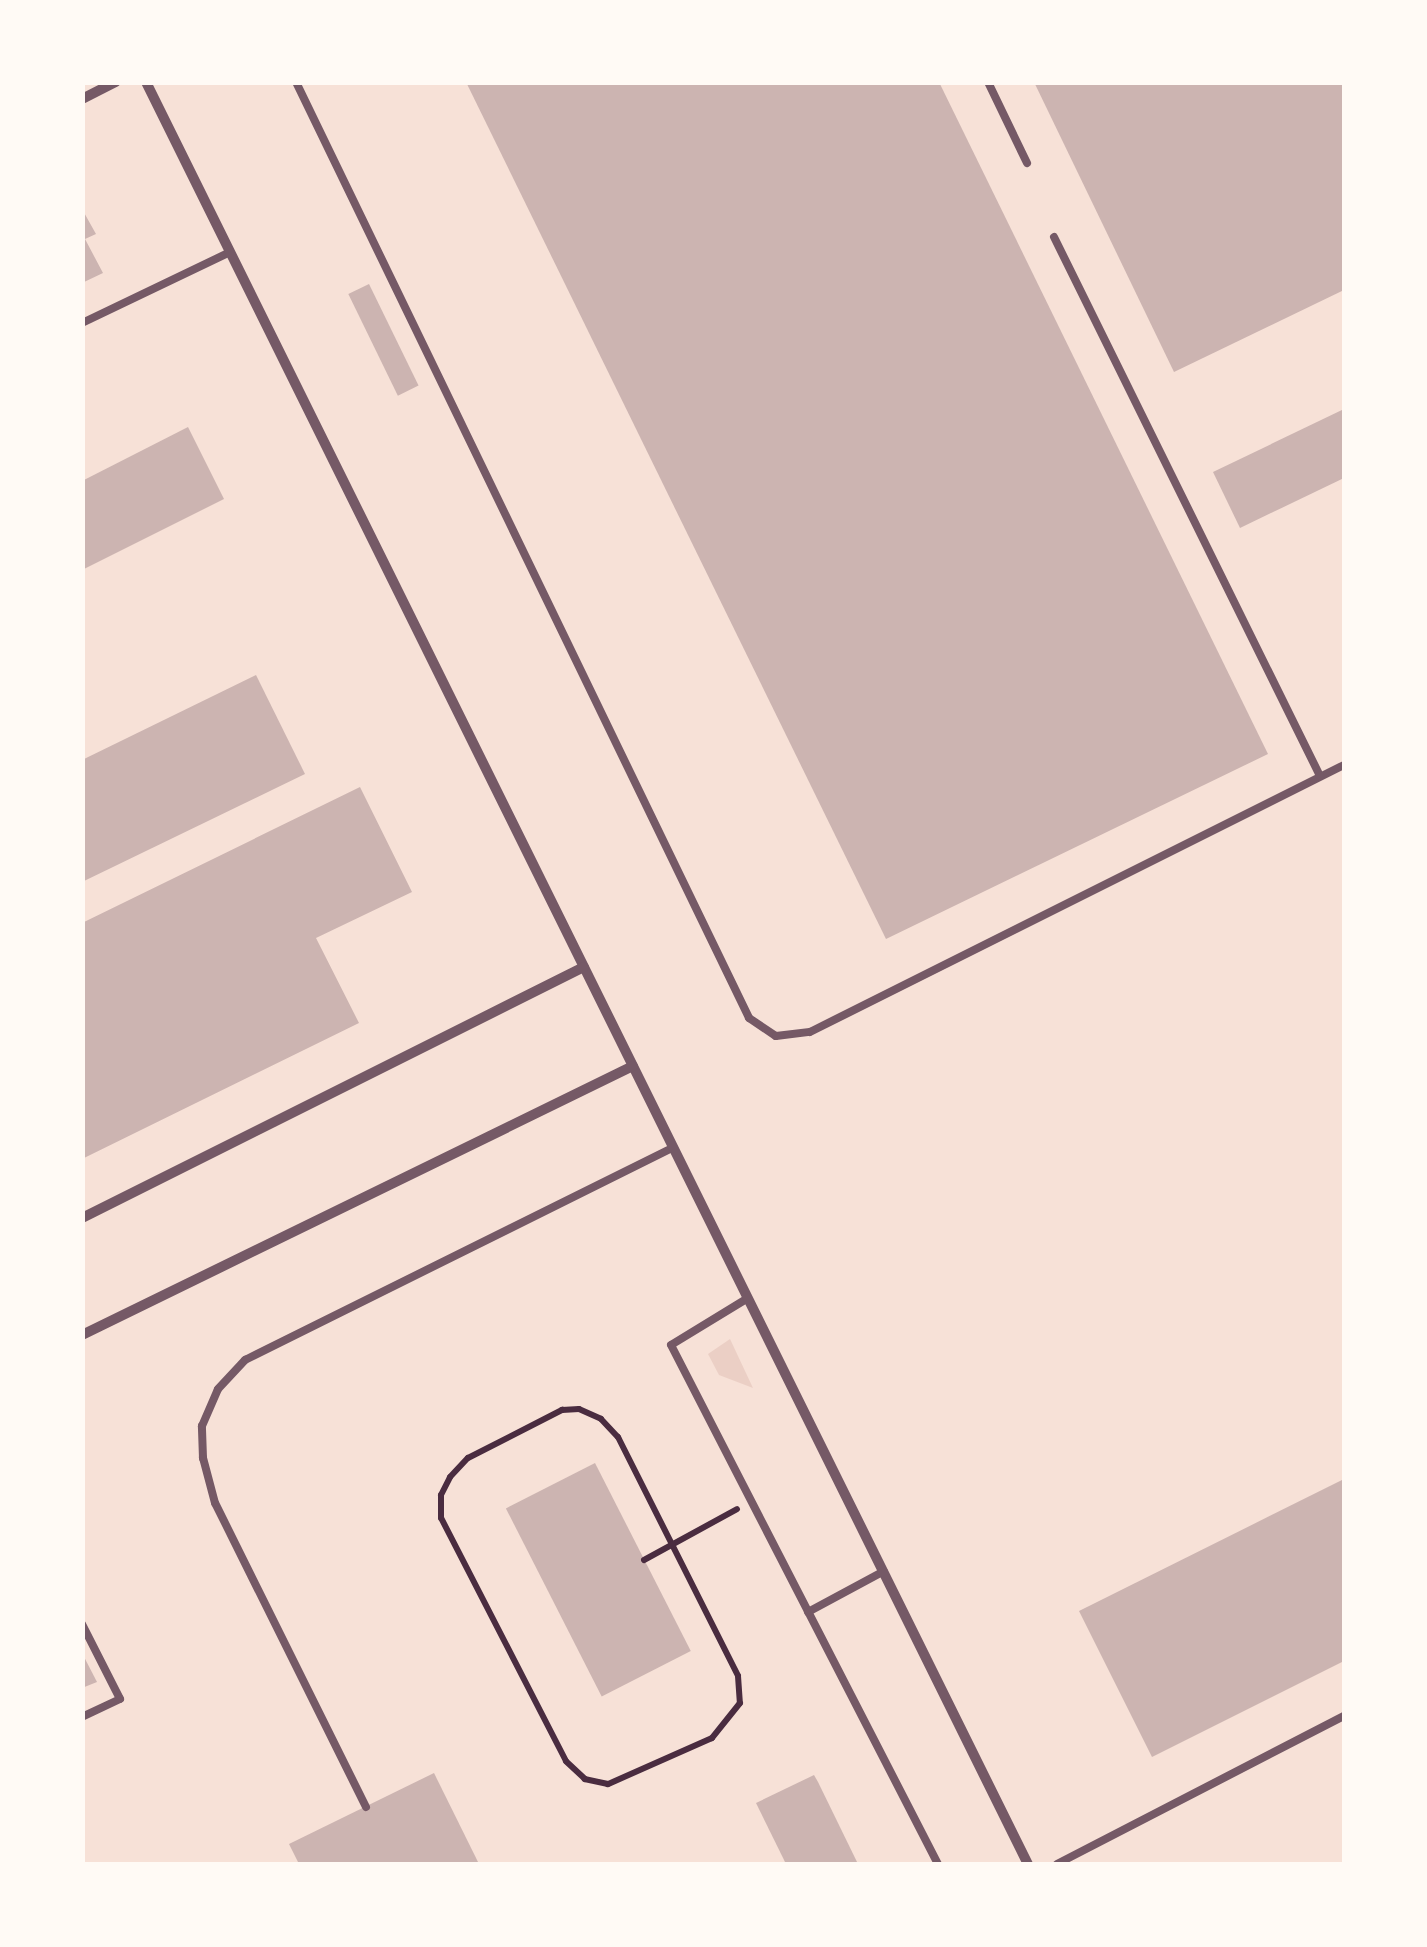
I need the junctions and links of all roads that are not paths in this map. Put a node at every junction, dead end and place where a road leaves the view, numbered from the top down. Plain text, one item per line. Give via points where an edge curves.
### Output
1 (116, 82) edge
2 (146, 82) edge
3 (296, 82) edge
4 (988, 82) edge
5 (82, 99) edge
6 (1028, 163) dead end
7 (1054, 237) dead end
8 (230, 252) junction
9 (82, 322) edge
10 (1344, 765) edge
11 (1320, 776) junction
12 (584, 967) junction
13 (633, 1066) junction
14 (674, 1148) junction
15 (82, 1218) edge
16 (748, 1298) junction
17 (82, 1335) edge
18 (884, 1571) junction
19 (808, 1612) junction
20 (82, 1624) edge
21 (1344, 1716) edge
22 (82, 1717) edge
23 (366, 1807) dead end
24 (938, 1864) edge
25 (1028, 1864) edge
26 (1057, 1864) edge

1 - 5 street
2 - 8 street
3 - 11 lane via 740,1000 762,1027 776,1036 810,1032
4 - 6 lane
7 - 11 lane
8 - 9 lane
8 - 12 street
10 - 11 lane
12 - 13 street
12 - 15 street
13 - 14 street
13 - 17 street
14 - 16 street
14 - 23 lane via 245,1360 218,1389 202,1426 215,1503
16 - 18 street
16 - 19 lane via 671,1345
18 - 19 lane
18 - 25 street
19 - 24 lane
20 - 22 lane via 120,1699
21 - 26 lane

